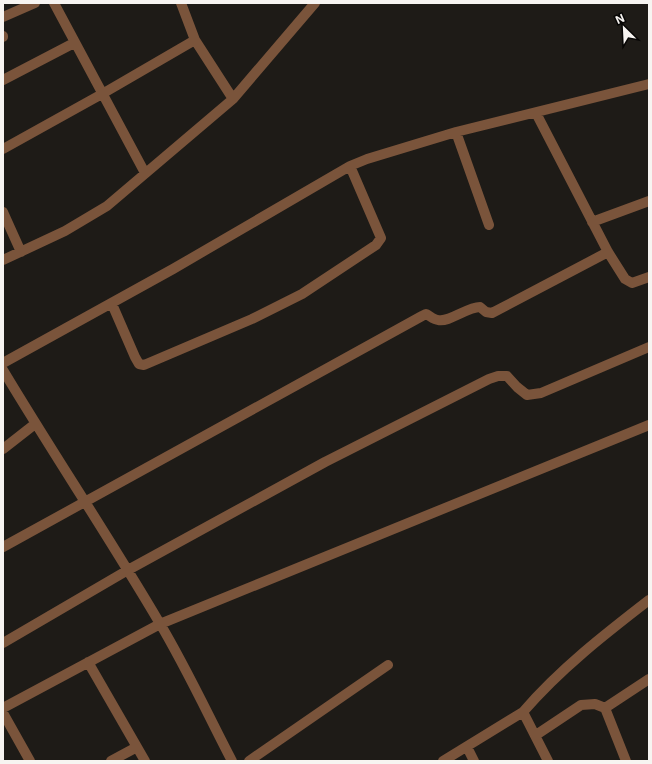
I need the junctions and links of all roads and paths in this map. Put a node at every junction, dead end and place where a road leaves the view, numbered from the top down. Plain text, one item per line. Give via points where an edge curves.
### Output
1 (35, 3) edge
2 (54, 3) edge
3 (181, 3) edge
4 (315, 3) edge
5 (3, 17) edge
6 (195, 40) junction
7 (74, 42) junction
8 (3, 80) edge
9 (649, 84) edge
10 (102, 94) junction
11 (234, 99) junction
12 (536, 113) junction
13 (456, 132) junction
14 (3, 149) edge
15 (350, 166) junction
16 (145, 173) junction
17 (649, 201) edge
18 (3, 212) edge
19 (592, 222) junction
20 (489, 226) dead end
21 (21, 252) junction
22 (608, 252) junction
23 (3, 260) edge
24 (649, 277) edge
25 (112, 304) junction
26 (649, 347) edge
27 (3, 363) edge
28 (3, 370) edge
29 (35, 424) junction
30 (649, 425) edge
31 (3, 449) edge
32 (86, 501) junction
33 (3, 547) edge
34 (128, 570) junction
35 (649, 600) edge
36 (160, 624) junction
37 (3, 643) edge
38 (88, 662) junction
39 (388, 665) dead end
40 (649, 679) edge
41 (3, 708) edge
42 (605, 708) junction
43 (523, 712) junction
44 (3, 713) edge
45 (536, 735) junction
46 (137, 747) junction
47 (467, 747) junction
48 (30, 761) edge
49 (110, 761) edge
50 (145, 761) edge
51 (232, 761) edge
52 (249, 761) edge
53 (443, 761) edge
54 (474, 761) edge
55 (548, 761) edge
56 (626, 761) edge

1 - 5 street
2 - 7 street
3 - 6 street
4 - 11 street
6 - 10 street
6 - 11 street
7 - 8 street
7 - 10 street
9 - 12 street
10 - 14 street
10 - 16 street
11 - 16 street
12 - 13 street
12 - 19 street
13 - 15 street
13 - 20 street
15 - 25 street
15 - 25 street via 380,238 376,246 302,294 252,319 144,365 139,364 135,357
16 - 21 street via 107,206 65,231
17 - 19 street
18 - 21 street
19 - 22 street
21 - 23 street
22 - 24 street via 625,279 632,283
22 - 32 street via 492,313 474,307 445,320 438,320 426,314
25 - 27 street
26 - 34 street via 541,393 527,395 507,376 489,379 325,462
28 - 29 street
29 - 31 street
29 - 32 street
30 - 36 street
32 - 33 street
32 - 34 street
34 - 36 street
34 - 37 street
35 - 43 street via 599,639
36 - 38 street
36 - 51 street
38 - 41 street
38 - 46 street
39 - 52 street
40 - 42 street
42 - 45 street via 595,704 581,705
42 - 56 street
43 - 45 street
43 - 47 street
44 - 48 street
45 - 55 street
46 - 49 street
46 - 50 street
47 - 53 street
47 - 54 street

